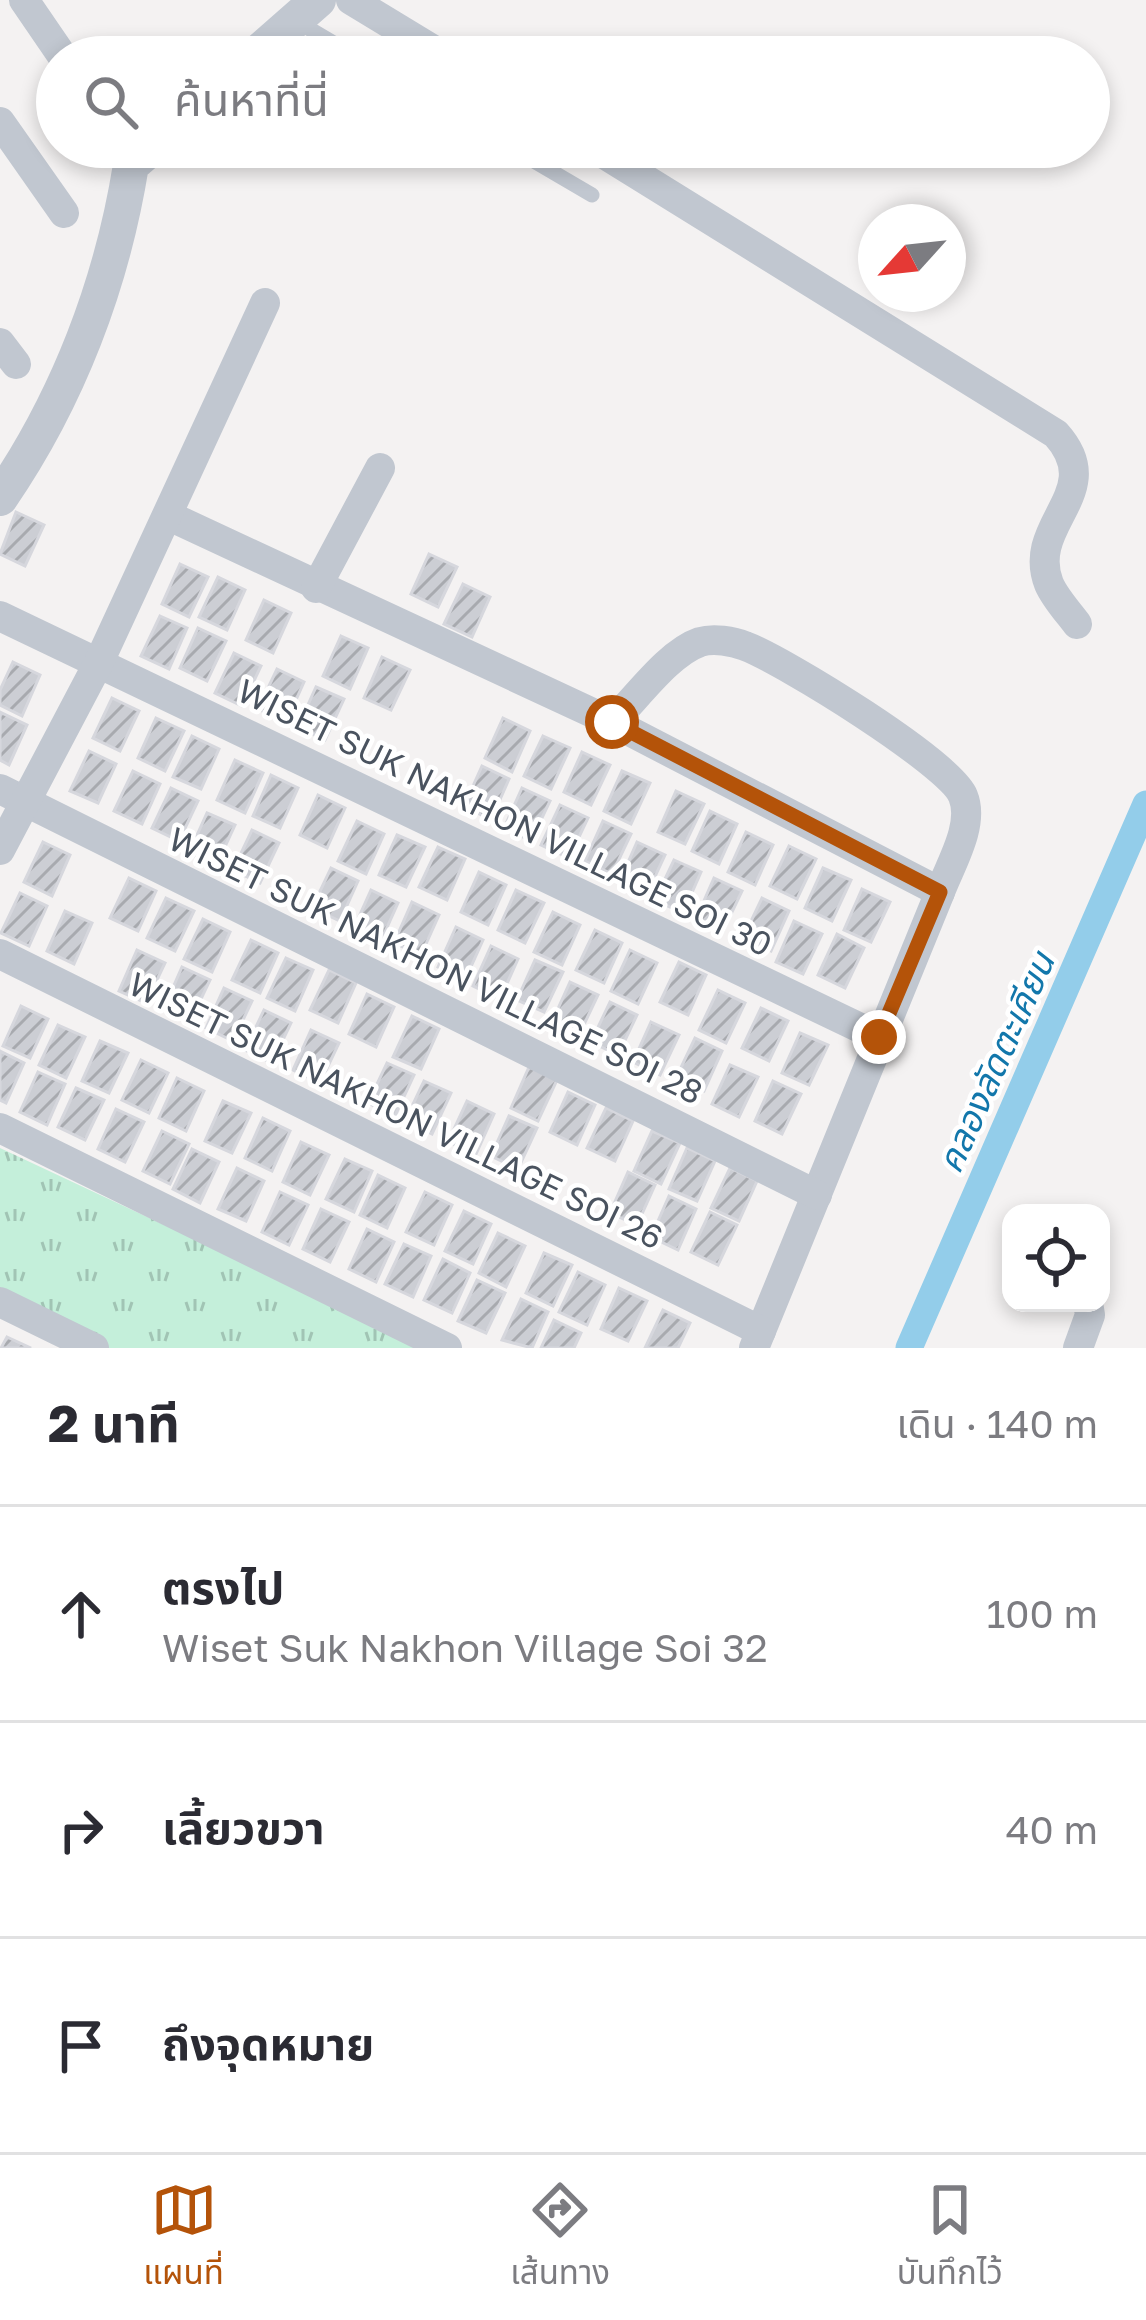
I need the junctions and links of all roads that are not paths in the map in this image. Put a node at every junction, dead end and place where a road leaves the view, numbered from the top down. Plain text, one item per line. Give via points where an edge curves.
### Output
1 (24, 0) edge
2 (352, 0) edge
3 (306, 10) edge
4 (49, 36) edge
5 (277, 36) edge
6 (324, 36) edge
7 (411, 36) edge
8 (0, 122) edge
9 (131, 168) edge
10 (546, 168) edge
11 (627, 168) edge
12 (592, 195) dead end
13 (64, 213) dead end
14 (265, 303) dead end
15 (380, 468) dead end
16 (0, 498) edge
17 (169, 516) junction
18 (316, 588) junction
19 (0, 616) edge
20 (1077, 624) dead end
21 (99, 662) junction
22 (612, 722) junction
23 (12, 795) edge
24 (0, 850) edge
25 (940, 892) junction
26 (0, 954) edge
27 (879, 1037) junction
28 (0, 1127) edge
29 (817, 1195) junction
30 (0, 1302) edge
31 (1090, 1312) edge
32 (758, 1340) edge
33 (94, 1348) edge
34 (447, 1348) edge
35 (1078, 1348) edge

1 - 4 street
2 - 7 street
3 - 5 street
3 - 6 lane
8 - 13 street
9 - 16 street via 80,354
10 - 12 lane
11 - 20 street via 1056,434 1071,451 1076,482 1047,542 1046,568
14 - 17 street
15 - 18 street
17 - 18 street
17 - 21 street
18 - 22 street
19 - 21 street, WISET SUK NAKHON VILLAGE SOI 30
21 - 23 street
21 - 27 street, WISET SUK NAKHON VILLAGE SOI 30
22 - 25 street
22 - 25 street via 684,650 702,641 746,646 951,776 966,822
23 - 24 street
23 - 29 street, WISET SUK NAKHON VILLAGE SOI 28
25 - 27 street
26 - 32 street, WISET SUK NAKHON VILLAGE SOI 26
27 - 29 street
28 - 34 street
29 - 32 street
30 - 33 street
31 - 35 street

